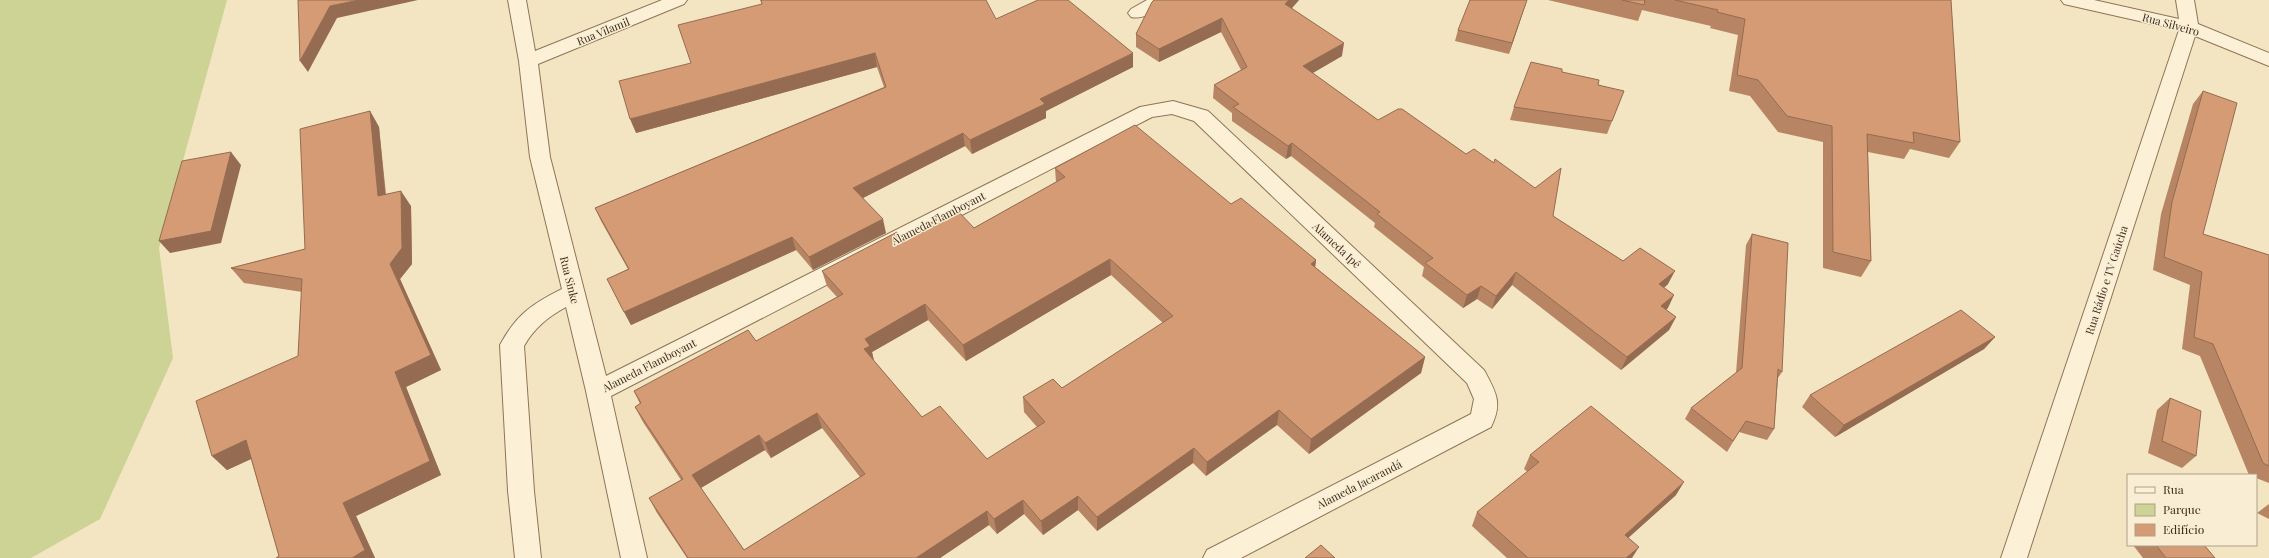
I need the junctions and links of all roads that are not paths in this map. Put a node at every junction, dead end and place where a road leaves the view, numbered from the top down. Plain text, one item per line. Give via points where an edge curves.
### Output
1 (517, 0) edge
2 (678, 0) edge
3 (1160, 0) edge
4 (2070, 0) edge
5 (2185, 0) edge
6 (1137, 13) dead end
7 (2189, 27) junction
8 (2237, 46) junction
9 (2269, 51) edge
10 (2269, 60) edge
11 (528, 61) junction
12 (1173, 107) joint
13 (573, 293) junction
14 (598, 391) junction
15 (1486, 399) joint
16 (528, 558) edge
17 (634, 558) edge
18 (1216, 558) edge
19 (2014, 558) edge

1 - 11 street, Rua Sinke
2 - 11 street, Rua Vilamil
3 - 6 street
4 - 7 street, Rua Silveiro
5 - 7 street, Rua Rádio e TV Gaúcha
7 - 8 street, Rua Silveiro
7 - 19 street, Rua Rádio e TV Gaúcha
8 - 9 street
8 - 10 street, Rua Silveiro
11 - 13 street, Rua Sinke via 540,157
12 - 14 street, Alameda Flamboyant via 1147,112
12 - 15 street, Alameda Ipê via 1201,116 1207,121 1476,377
13 - 14 street, Rua Sinke
13 - 16 street via 537,312 523,324 512,344
14 - 17 street, Rua Sinke
15 - 18 street, Alameda Jacarandá via 1482,420

